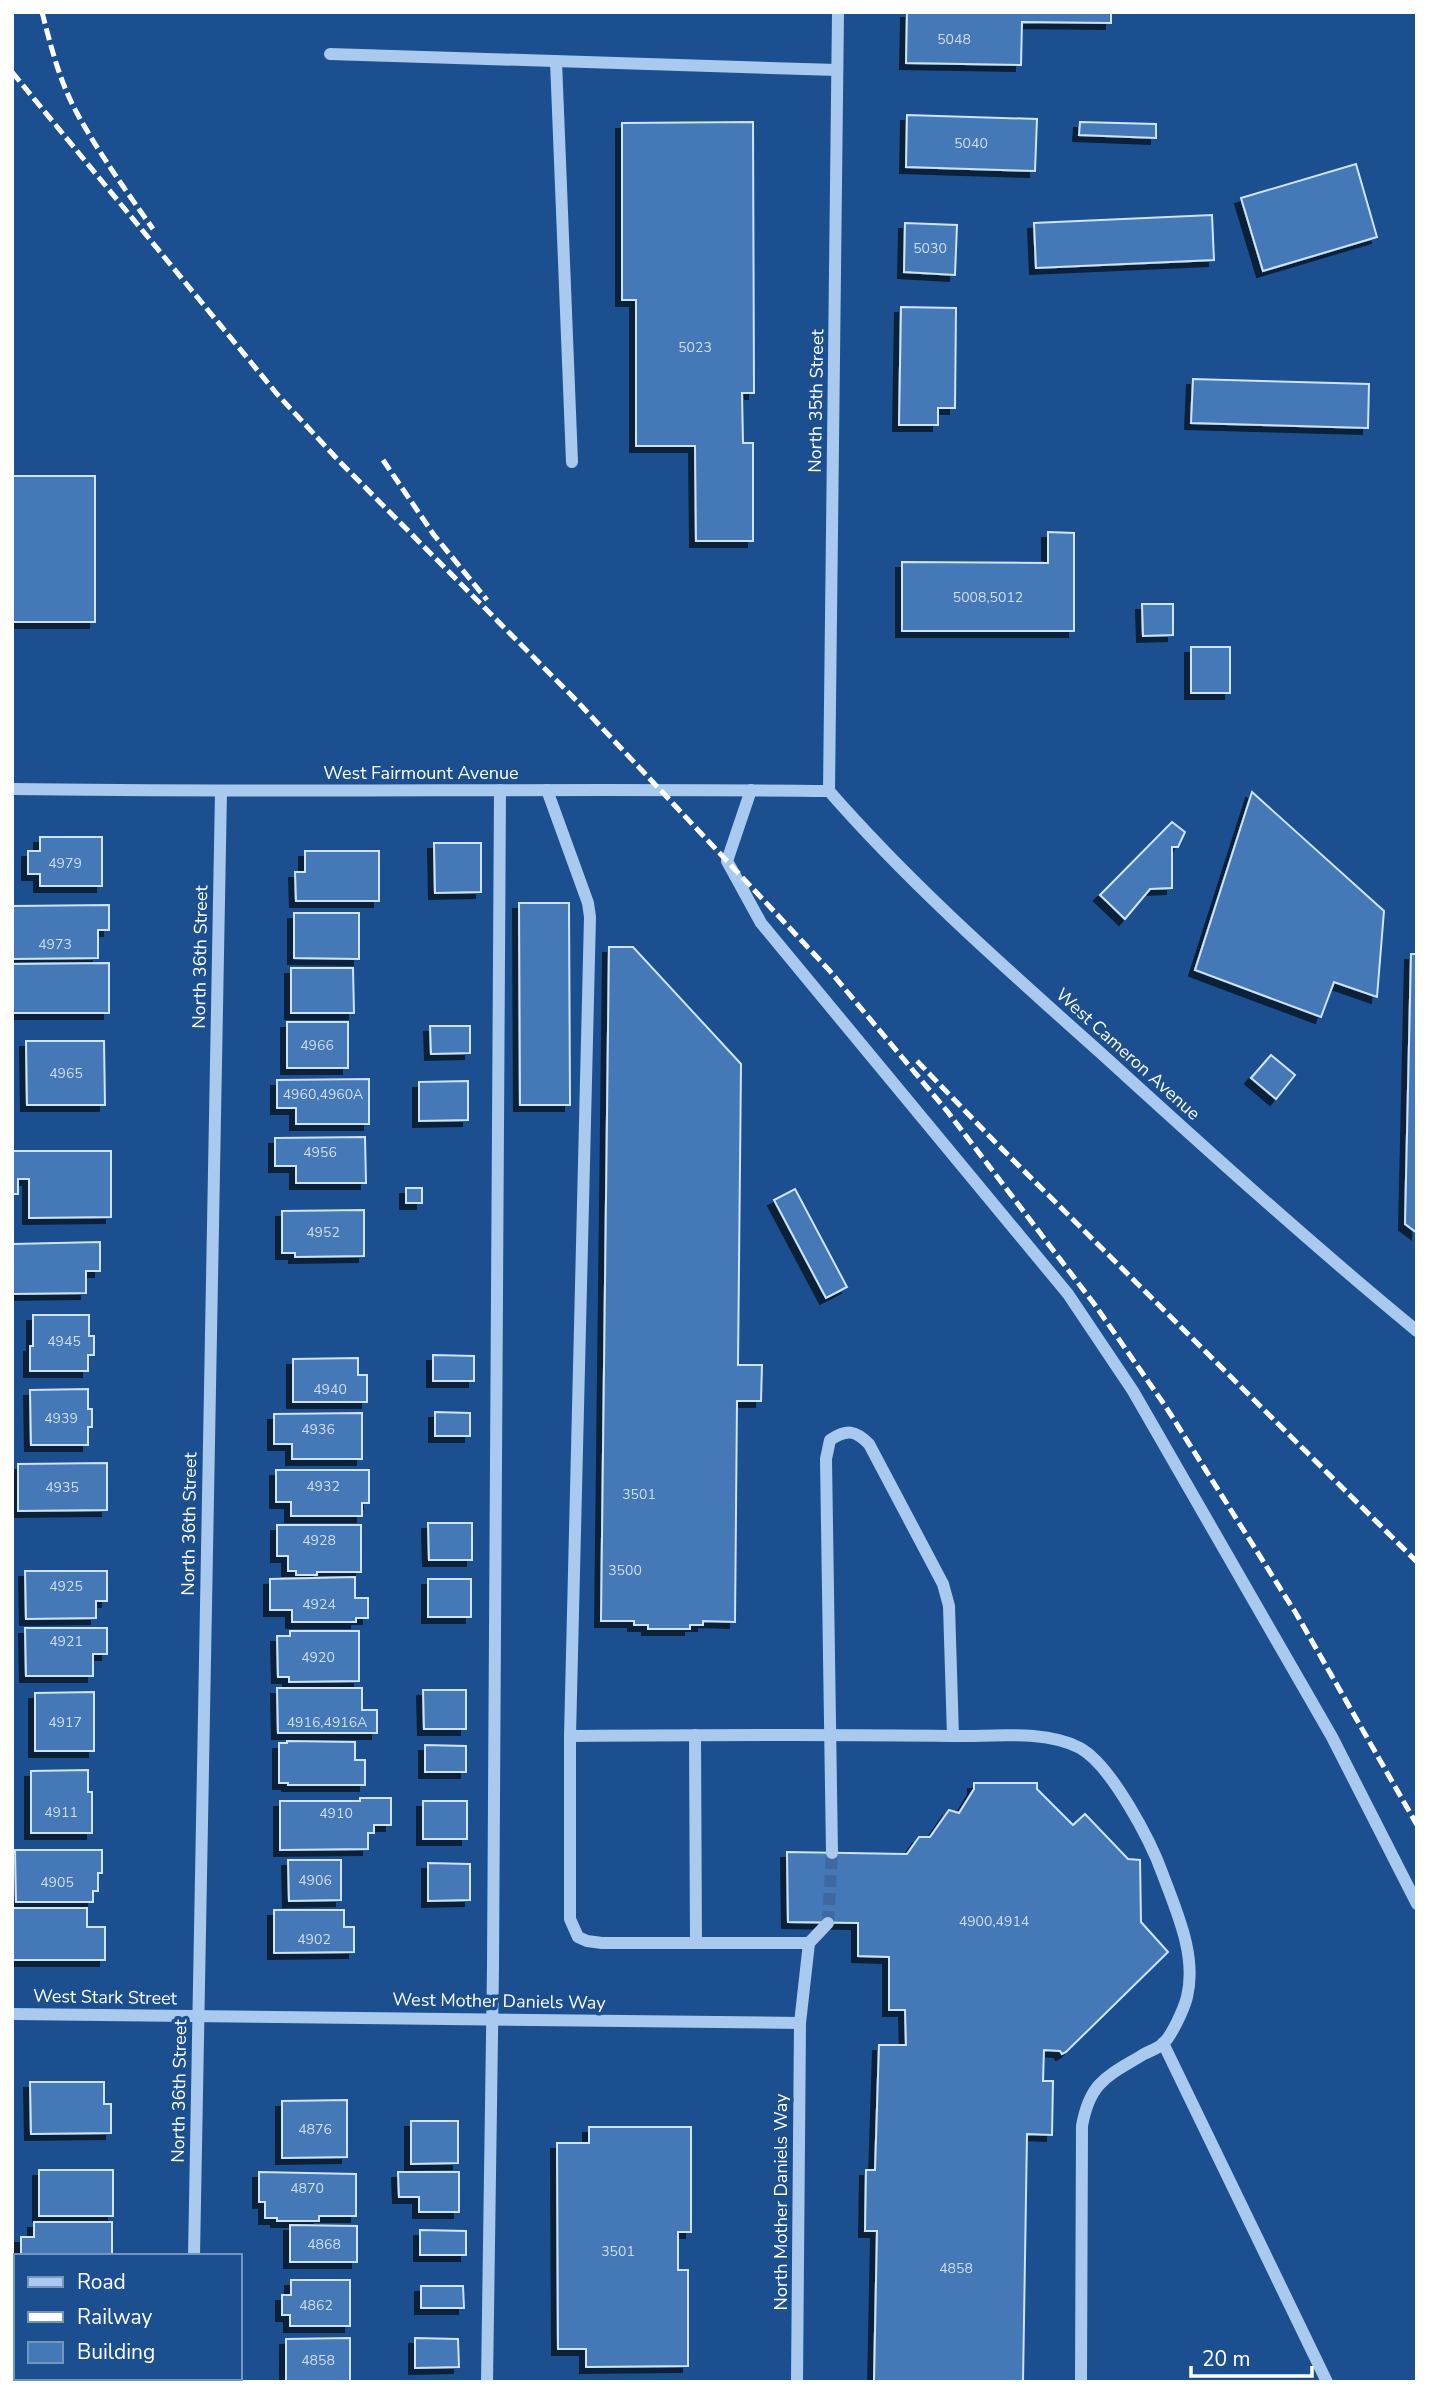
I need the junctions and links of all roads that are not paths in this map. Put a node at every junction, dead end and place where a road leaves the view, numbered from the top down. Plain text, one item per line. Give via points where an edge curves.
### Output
1 (838, 12) edge
2 (330, 54) dead end
3 (556, 61) junction
4 (837, 70) junction
5 (572, 462) dead end
6 (12, 789) edge
7 (500, 790) junction
8 (547, 790) junction
9 (751, 790) junction
10 (829, 791) junction
11 (221, 792) junction
12 (1417, 1331) edge
13 (832, 1733) junction
14 (695, 1735) junction
15 (570, 1736) junction
16 (953, 1736) junction
17 (832, 1853) tunnel mouth
18 (1417, 1904) edge
19 (828, 1923) tunnel mouth
20 (695, 1943) junction
21 (809, 1943) junction
22 (12, 2014) edge
23 (197, 2016) junction
24 (493, 2018) junction
25 (800, 2022) junction
26 (1163, 2043) junction
27 (194, 2254) edge
28 (487, 2382) edge
29 (797, 2382) edge
30 (1081, 2382) edge
31 (1327, 2382) edge

1 - 4 street, North 35th Street
2 - 3 street
3 - 4 street
3 - 5 street
4 - 10 street, North 35th Street
6 - 11 street, West Fairmount Avenue
7 - 8 street, West Fairmount Avenue
7 - 11 street, West Fairmount Avenue
7 - 24 street
8 - 9 street, West Fairmount Avenue
8 - 15 street via 590,917
9 - 10 street, West Fairmount Avenue
9 - 18 street via 727,861 761,923 1068,1294 1126,1380 1332,1737
10 - 12 street, West Cameron Avenue via 960,926 1324,1255
11 - 23 street, North 36th Street
13 - 14 street
13 - 16 street
13 - 16 street via 826,1459 830,1440 844,1431 857,1432 869,1444 943,1584 949,1606
13 - 17 street
14 - 15 street
14 - 20 street
15 - 20 street via 572,1928 578,1937 602,1943
16 - 26 street via 1059,1740 1082,1749 1106,1771 1159,1863 1182,1927 1189,1966 1187,1996
19 - 21 street
20 - 21 street
21 - 25 street, North Mother Daniels Way
22 - 23 street, West Stark Street
23 - 24 street, West Mother Daniels Way
23 - 27 street, North 36th Street
24 - 25 street, West Mother Daniels Way
24 - 28 street
25 - 29 street, North Mother Daniels Way
26 - 30 street via 1104,2078 1086,2103
26 - 31 street

